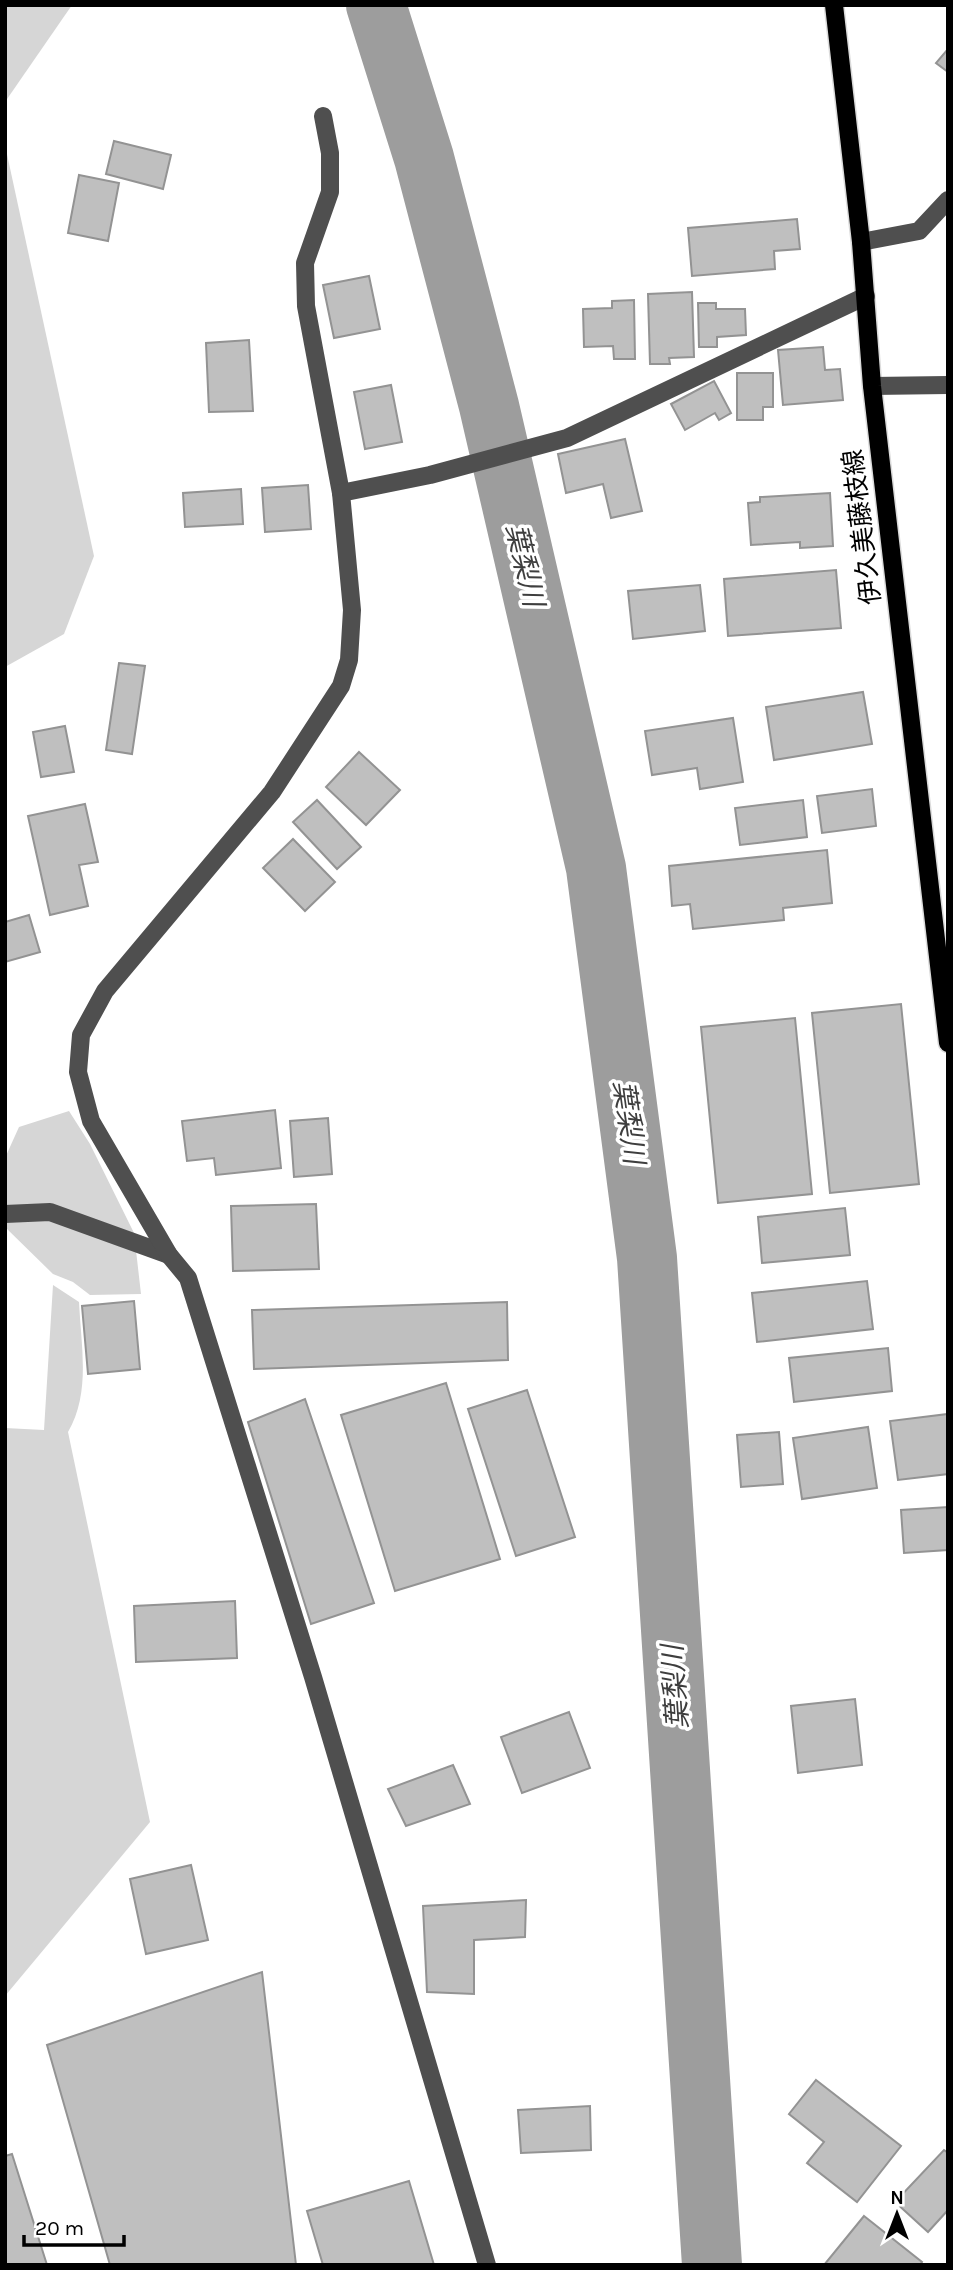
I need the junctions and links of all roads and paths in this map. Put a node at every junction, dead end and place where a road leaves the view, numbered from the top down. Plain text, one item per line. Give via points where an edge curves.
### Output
1 (834, 5) edge
2 (323, 116) dead end
3 (948, 201) edge
4 (861, 242) junction
5 (866, 296) junction
6 (948, 385) edge
7 (872, 386) junction
8 (341, 493) junction
9 (946, 1011) edge
10 (948, 1043) edge
11 (5, 1214) edge
12 (169, 1255) junction
13 (487, 2265) edge

1 - 4 main road, 伊久美藤枝線
2 - 8 street via 330,153 330,192 304,263 306,306
3 - 4 street via 919,231
4 - 5 main road, 伊久美藤枝線
5 - 7 main road, 伊久美藤枝線
5 - 8 street via 567,438 430,475
6 - 7 street
7 - 9 main road, 伊久美藤枝線
8 - 12 street via 352,610 349,660 341,686 272,792 105,991 81,1035 78,1072 91,1121
9 - 10 main road, 伊久美藤枝線
11 - 12 street via 50,1212
12 - 13 street via 188,1278 313,1677

